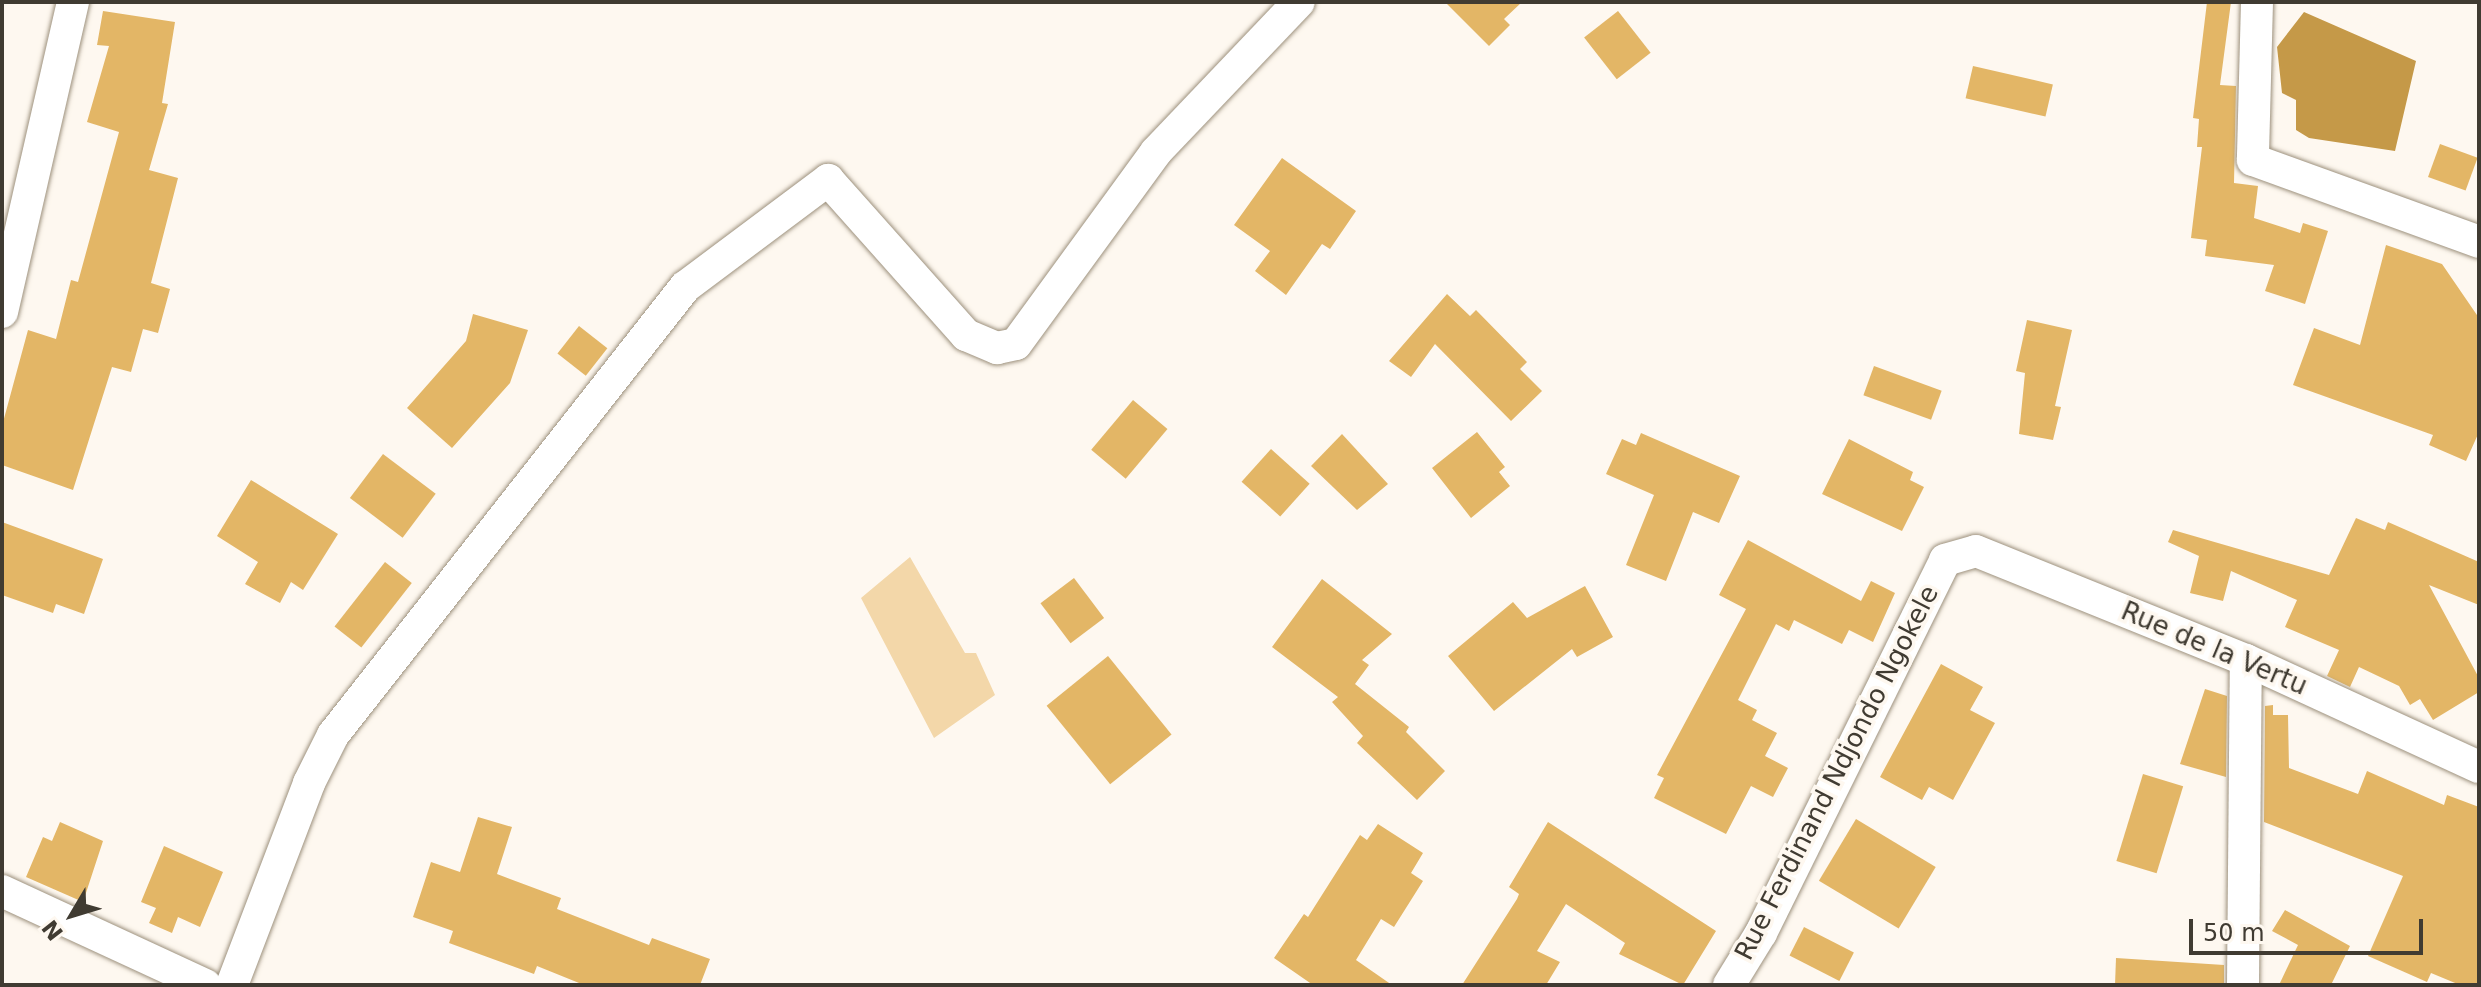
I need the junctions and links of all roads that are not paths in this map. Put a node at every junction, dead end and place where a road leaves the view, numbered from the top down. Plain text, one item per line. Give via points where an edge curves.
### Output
1 (73, 2) edge
2 (1299, 2) edge
3 (2257, 2) edge
4 (2479, 242) edge
5 (2, 312) edge
6 (1945, 560) joint
7 (2246, 660) junction
8 (2479, 767) edge
9 (2, 891) edge
10 (205, 985) edge
11 (232, 985) edge
12 (1729, 985) edge
13 (2243, 985) edge

1 - 5 street
2 - 11 street via 1156,152 1016,344 997,348 966,335 828,180 685,287 333,735 309,783
3 - 4 street via 2253,160
6 - 7 street, Rue de la Vertu via 1976,551
6 - 12 street, Rue Ferdinand Ndjondo Ngokele via 1761,933
7 - 8 street, Rue de la Vertu
7 - 13 street
9 - 10 street

